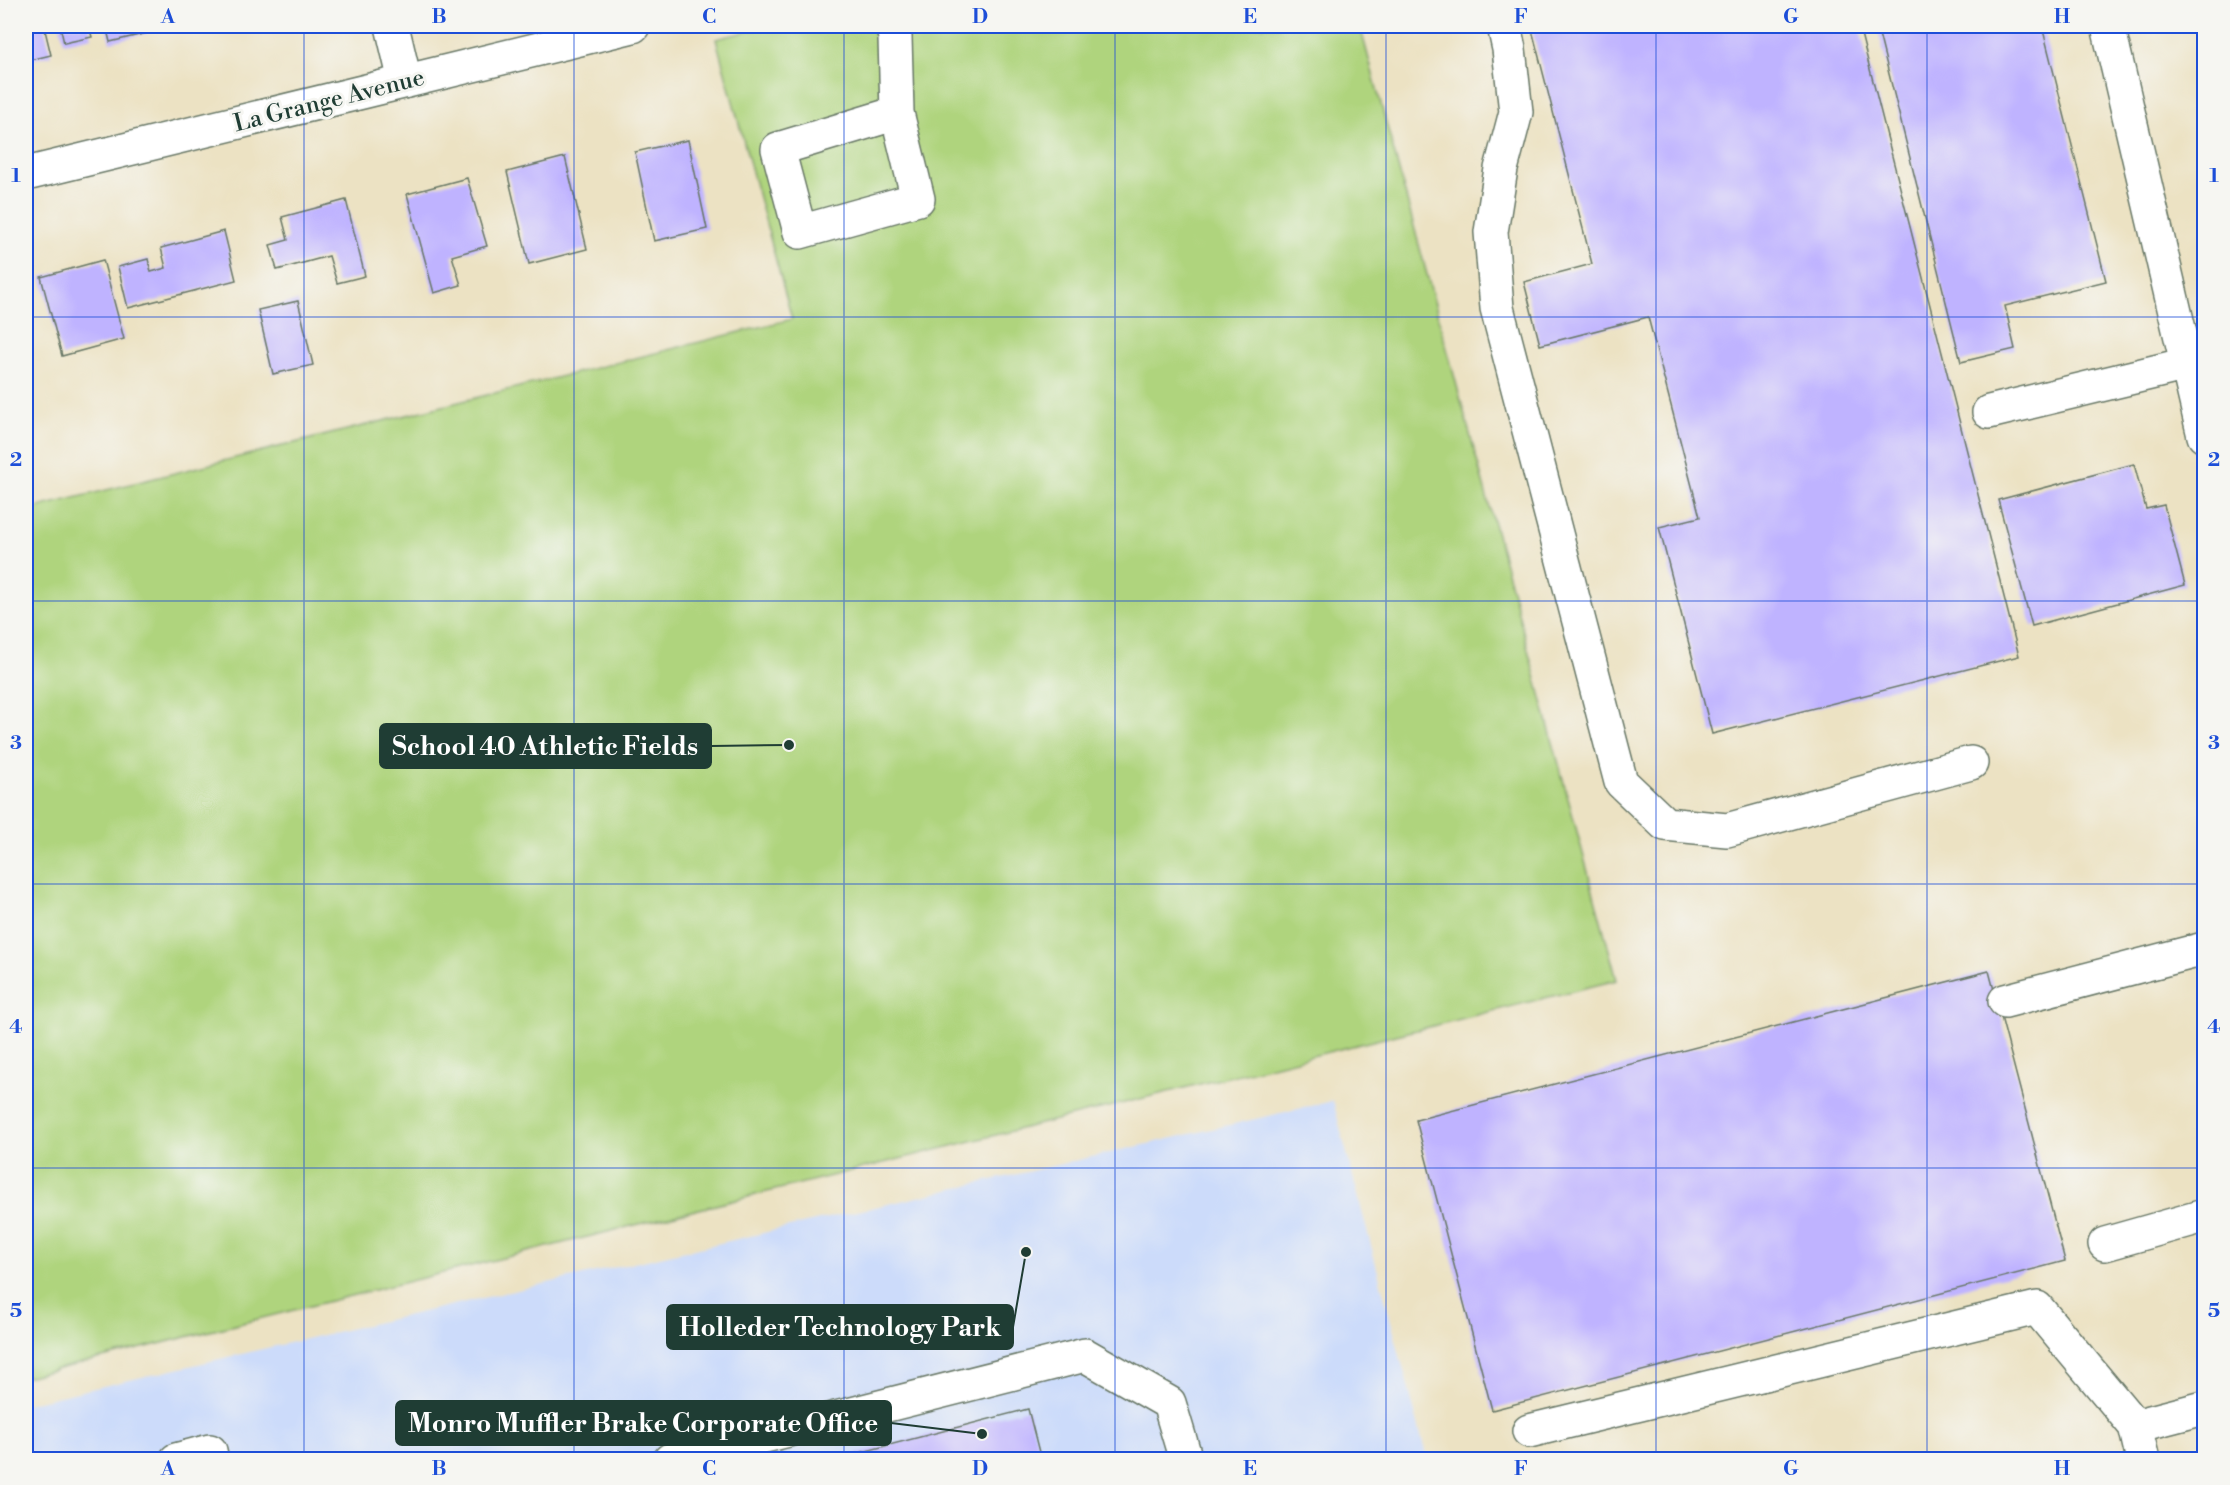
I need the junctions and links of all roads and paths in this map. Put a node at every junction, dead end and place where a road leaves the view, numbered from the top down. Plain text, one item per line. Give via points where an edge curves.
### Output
1 (392, 26) edge
2 (633, 26) edge
3 (892, 26) edge
4 (1504, 26) edge
5 (2108, 26) edge
6 (405, 81) junction
7 (897, 113) junction
8 (26, 174) edge
9 (2196, 362) edge
10 (1989, 412) dead end
11 (2205, 436) edge
12 (1971, 763) dead end
13 (2205, 949) edge
14 (2005, 1001) dead end
15 (2205, 1216) edge
16 (2104, 1244) dead end
17 (2205, 1408) edge
18 (2134, 1426) junction
19 (1529, 1431) dead end
20 (176, 1460) edge
21 (212, 1460) edge
22 (670, 1460) edge
23 (1186, 1460) edge
24 (2143, 1460) edge

1 - 6 street
2 - 6 street, La Grange Avenue
3 - 7 street
4 - 12 street via 1516,112 1501,169 1491,232 1497,308 1621,782 1665,824 1727,830
5 - 9 street
6 - 8 street, La Grange Avenue
7 - 7 street via 918,199 800,232 778,149
9 - 10 street
9 - 11 street
13 - 14 street
15 - 16 street
17 - 18 street
18 - 19 street via 2037,1308
18 - 24 street
20 - 21 street via 210,1451
22 - 23 street via 1085,1355 1169,1403

